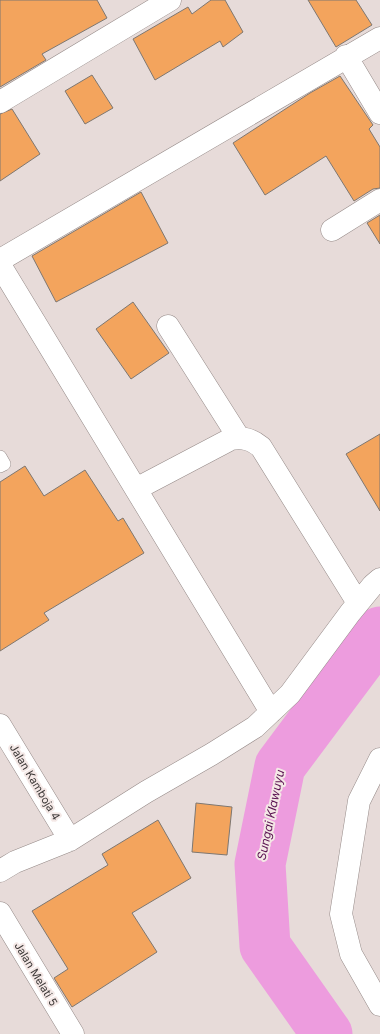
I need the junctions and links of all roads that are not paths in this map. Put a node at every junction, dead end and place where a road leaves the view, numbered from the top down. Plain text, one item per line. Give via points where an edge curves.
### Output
1 (170, 0) edge
2 (380, 38) edge
3 (346, 56) junction
4 (0, 102) edge
5 (380, 113) edge
6 (380, 200) edge
7 (332, 230) dead end
8 (0, 260) edge
9 (0, 265) edge
10 (168, 326) dead end
11 (239, 438) junction
12 (0, 457) edge
13 (0, 466) edge
14 (136, 489) junction
15 (380, 578) edge
16 (358, 603) junction
17 (271, 712) junction
18 (0, 725) edge
19 (380, 759) edge
20 (70, 840) junction
21 (0, 871) edge
22 (0, 913) edge
23 (380, 1006) edge
24 (73, 1034) edge

1 - 4 street
2 - 3 street
3 - 5 street
3 - 8 street
6 - 7 street
9 - 14 street
10 - 11 street
11 - 14 street via 213,447
11 - 16 street via 261,447
12 - 13 lane via 4,464
14 - 17 street
15 - 16 street
16 - 17 street via 290,694
17 - 20 street via 255,727
18 - 20 street, Jalan Kamboja 4
19 - 23 street via 360,800 341,914 350,954
20 - 21 street via 15,862
22 - 24 street, Jalan Melati 5

